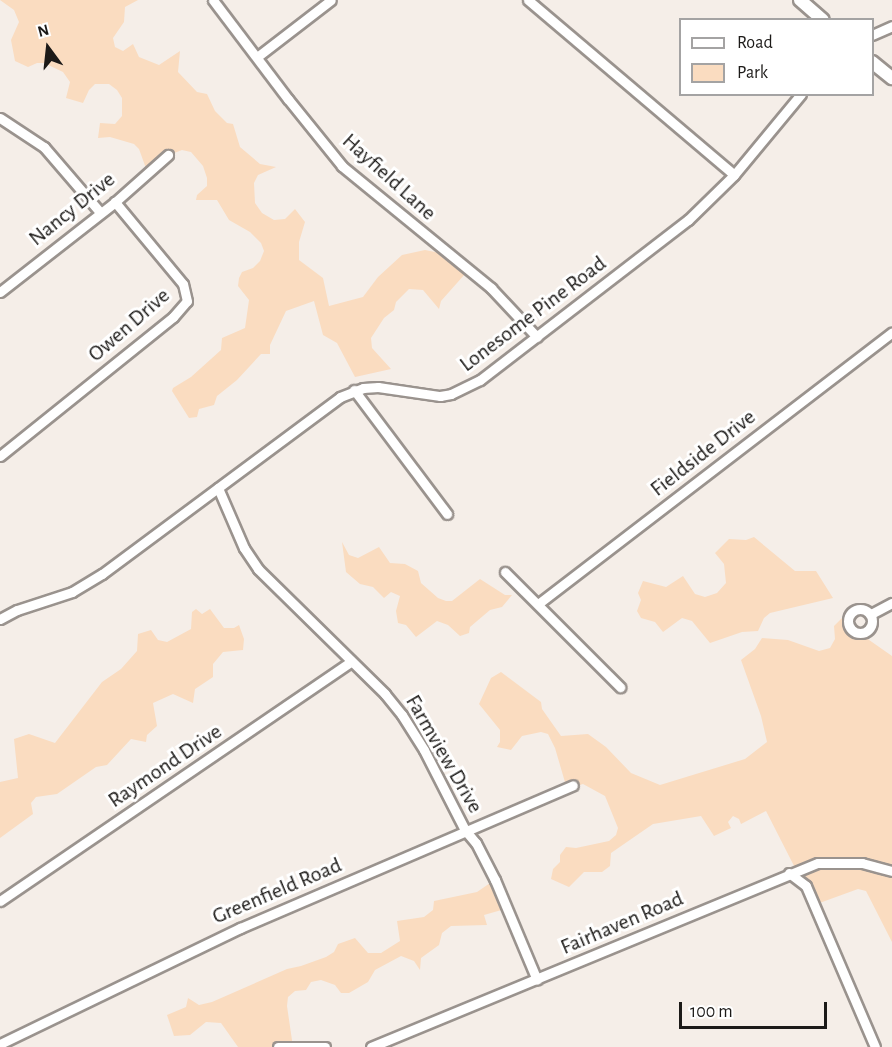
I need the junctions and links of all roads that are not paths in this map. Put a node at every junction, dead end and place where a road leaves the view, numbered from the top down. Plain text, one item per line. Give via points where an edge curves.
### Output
1 (213, 0) edge
2 (331, 0) edge
3 (528, 0) edge
4 (800, 0) edge
5 (821, 18) edge
6 (892, 26) edge
7 (874, 35) edge
8 (257, 57) junction
9 (874, 63) edge
10 (892, 78) edge
11 (799, 96) edge
12 (0, 118) edge
13 (168, 155) dead end
14 (734, 175) junction
15 (115, 202) junction
16 (100, 212) junction
17 (0, 292) edge
18 (892, 332) edge
19 (537, 337) junction
20 (354, 390) junction
21 (0, 456) edge
22 (218, 488) junction
23 (447, 514) dead end
24 (505, 572) dead end
25 (892, 603) edge
26 (538, 604) junction
27 (871, 615) dead end
28 (0, 619) edge
29 (351, 662) junction
30 (620, 687) dead end
31 (573, 785) dead end
32 (465, 830) junction
33 (892, 871) edge
34 (789, 873) junction
35 (0, 901) edge
36 (537, 980) junction
37 (0, 1044) edge
38 (278, 1047) edge
39 (326, 1047) edge
40 (370, 1047) edge
41 (875, 1047) edge

1 - 8 street, Hayfield Lane
2 - 8 street
3 - 14 street
4 - 5 street
6 - 7 street
8 - 19 street, Hayfield Lane via 342,166 491,288
9 - 10 street
11 - 14 street, Lonesome Pine Road
12 - 16 street via 44,147
13 - 15 street, Nancy Drive
14 - 19 street, Lonesome Pine Road via 662,241
15 - 16 street, Nancy Drive
15 - 21 street, Owen Drive via 183,284 187,301 173,317
16 - 17 street, Nancy Drive
18 - 26 street, Fieldside Drive
19 - 20 street, Lonesome Pine Road via 480,380 452,394 423,395 378,387
20 - 22 street, Lonesome Pine Road via 307,420
20 - 23 street
22 - 28 street, Lonesome Pine Road via 87,584
22 - 29 street, Farmview Drive via 244,548 258,569
24 - 26 street
25 - 27 street
26 - 30 street
29 - 32 street, Farmview Drive via 386,694 402,715
29 - 35 street, Raymond Drive
31 - 32 street, Greenfield Road
32 - 36 street, Farmview Drive via 495,880
32 - 37 street, Greenfield Road via 240,927
33 - 34 street, Fairhaven Road via 845,861
34 - 36 street, Fairhaven Road
34 - 41 street via 806,886
36 - 40 street, Fairhaven Road
38 - 39 street

